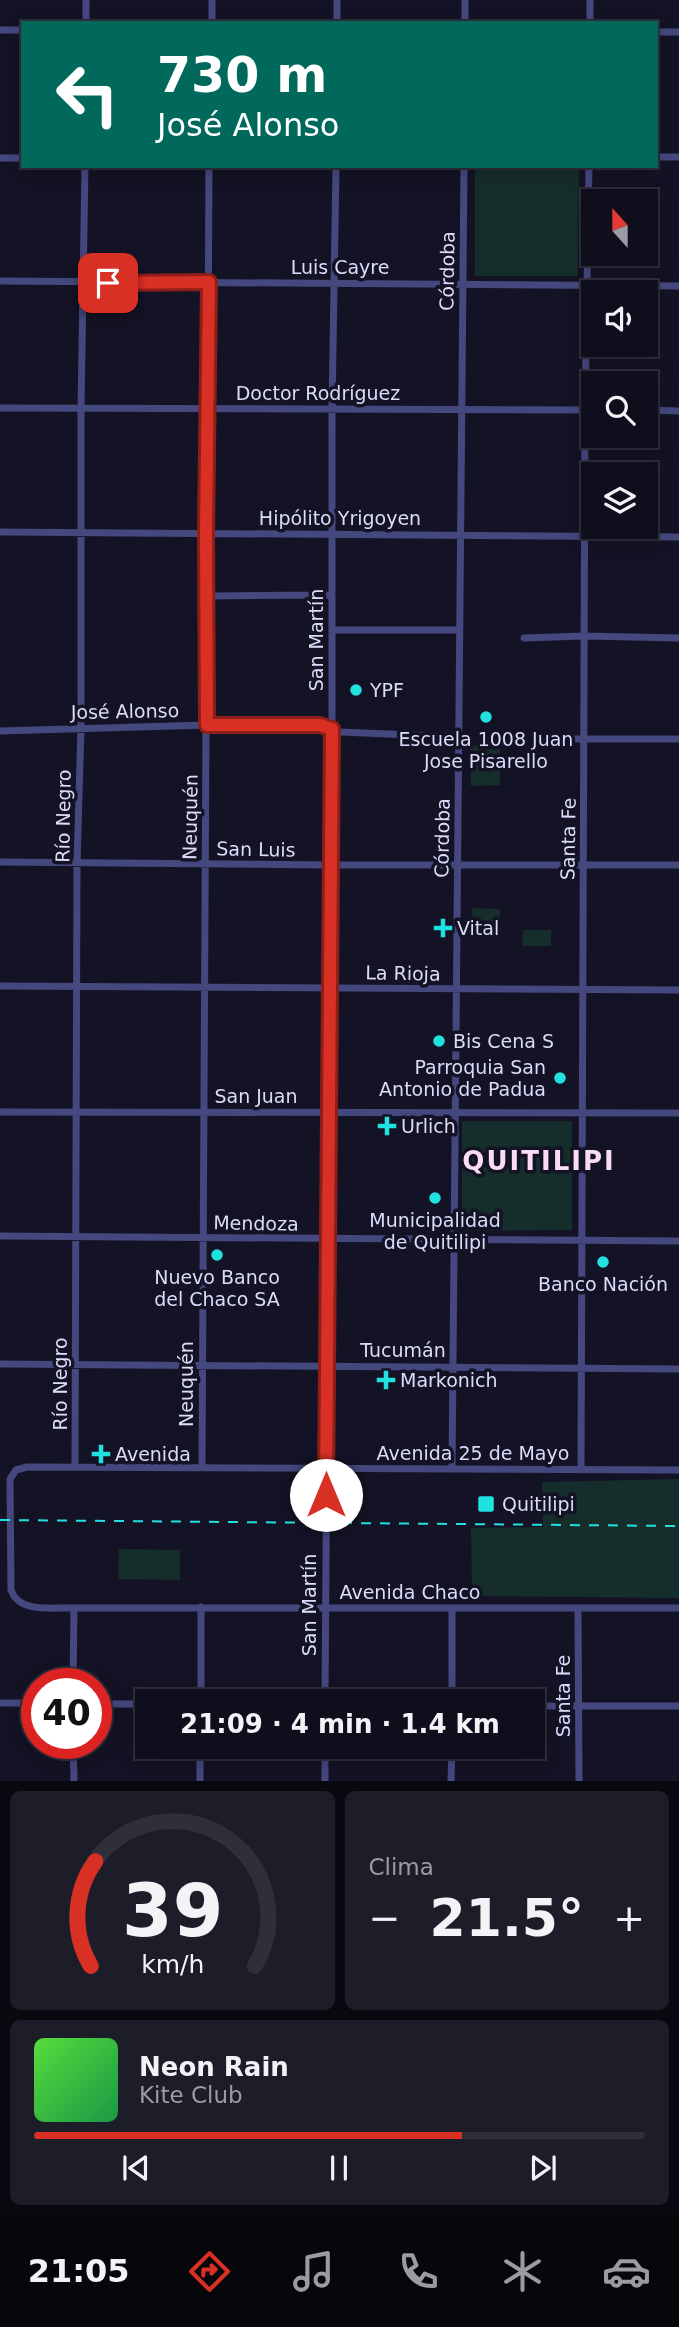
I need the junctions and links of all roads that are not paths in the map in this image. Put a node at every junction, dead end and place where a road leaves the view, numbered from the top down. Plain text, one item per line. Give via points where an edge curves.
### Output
1 (86, 0) edge
2 (212, 0) edge
3 (337, 0) edge
4 (465, 0) edge
5 (590, 0) edge
6 (86, 21) edge
7 (212, 21) edge
8 (337, 21) edge
9 (465, 21) edge
10 (590, 21) edge
11 (0, 30) edge
12 (21, 30) edge
13 (658, 32) edge
14 (679, 32) edge
15 (658, 157) edge
16 (679, 157) edge
17 (0, 158) edge
18 (21, 158) edge
19 (85, 168) edge
20 (209, 168) edge
21 (336, 168) edge
22 (464, 168) edge
23 (589, 168) edge
24 (586, 280) edge
25 (0, 281) edge
26 (209, 282) junction
27 (83, 283) junction
28 (335, 283) junction
29 (462, 284) junction
30 (581, 285) edge
31 (658, 286) edge
32 (679, 286) edge
33 (0, 408) edge
34 (80, 409) junction
35 (332, 409) junction
36 (460, 409) junction
37 (207, 410) junction
38 (581, 410) edge
39 (658, 410) edge
40 (679, 411) edge
41 (0, 532) edge
42 (80, 533) junction
43 (206, 534) junction
44 (331, 534) junction
45 (460, 534) junction
46 (581, 535) edge
47 (658, 537) edge
48 (679, 537) edge
49 (584, 539) edge
50 (332, 595) junction
51 (207, 596) junction
52 (332, 630) junction
53 (459, 630) junction
54 (584, 636) junction
55 (524, 638) dead end
56 (679, 638) edge
57 (207, 725) junction
58 (81, 728) junction
59 (332, 729) junction
60 (0, 731) edge
61 (459, 737) junction
62 (549, 739) dead end
63 (585, 739) junction
64 (679, 739) edge
65 (0, 862) edge
66 (77, 863) junction
67 (205, 864) junction
68 (458, 864) junction
69 (583, 864) junction
70 (679, 864) edge
71 (331, 865) junction
72 (0, 986) edge
73 (78, 986) junction
74 (205, 987) junction
75 (329, 988) junction
76 (456, 989) junction
77 (582, 990) junction
78 (679, 990) edge
79 (203, 1111) junction
80 (0, 1112) edge
81 (329, 1112) junction
82 (455, 1112) junction
83 (77, 1113) junction
84 (582, 1113) junction
85 (679, 1113) edge
86 (0, 1236) edge
87 (76, 1237) junction
88 (203, 1238) junction
89 (327, 1240) junction
90 (454, 1240) junction
91 (581, 1240) junction
92 (679, 1241) edge
93 (0, 1364) edge
94 (75, 1364) junction
95 (202, 1365) junction
96 (326, 1365) junction
97 (453, 1366) junction
98 (581, 1368) junction
99 (679, 1368) edge
100 (75, 1467) junction
101 (202, 1468) junction
102 (325, 1468) junction
103 (452, 1469) junction
104 (581, 1469) junction
105 (679, 1470) edge
106 (0, 1487) edge
107 (10, 1487) junction
108 (0, 1574) edge
109 (11, 1575) junction
110 (201, 1607) junction
111 (325, 1607) junction
112 (74, 1608) junction
113 (452, 1608) junction
114 (679, 1608) edge
115 (578, 1610) junction
116 (73, 1668) edge
117 (201, 1689) edge
118 (325, 1689) edge
119 (452, 1689) edge
120 (0, 1703) edge
121 (21, 1703) edge
122 (112, 1704) edge
123 (135, 1704) edge
124 (545, 1706) edge
125 (679, 1706) edge
126 (578, 1707) junction
127 (74, 1759) edge
128 (200, 1759) edge
129 (325, 1759) edge
130 (452, 1759) edge
131 (74, 1781) edge
132 (200, 1781) edge
133 (325, 1781) edge
134 (451, 1781) edge
135 (579, 1781) edge

1 - 6 street
2 - 7 street
3 - 8 street
4 - 9 street
5 - 10 street
11 - 12 street
13 - 14 street
15 - 16 street
17 - 18 street
19 - 27 street, Río Negro
20 - 26 street, Neuquén
21 - 28 street, San Martín
22 - 29 street, Córdoba
23 - 24 street, Santa Fe
25 - 27 street, Luis Cayre
26 - 27 street, Luis Cayre
26 - 28 street, Luis Cayre
26 - 37 street, Neuquén
27 - 34 street, Río Negro
28 - 29 street, Luis Cayre
28 - 35 street, San Martín
29 - 30 street, Luis Cayre
29 - 36 street, Córdoba
31 - 32 street, Luis Cayre
33 - 34 street, Doctor Rodríguez
34 - 37 street, Doctor Rodríguez
34 - 42 street, Río Negro
35 - 36 street, Doctor Rodríguez
35 - 37 street, Doctor Rodríguez
35 - 44 street, San Martín
36 - 38 street, Doctor Rodríguez
36 - 45 street, Córdoba
37 - 43 street, Neuquén
39 - 40 street
41 - 42 street, Hipólito Yrigoyen
42 - 43 street, Hipólito Yrigoyen
42 - 58 street, Río Negro
43 - 44 street, Hipólito Yrigoyen
43 - 51 street, Neuquén
44 - 45 street, Hipólito Yrigoyen
44 - 50 street, San Martín
45 - 46 street, Hipólito Yrigoyen
45 - 53 street, Córdoba
47 - 48 street, Hipólito Yrigoyen
49 - 54 street, Santa Fe
50 - 51 street
50 - 52 street, San Martín
51 - 57 street, Neuquén
52 - 53 street
52 - 59 street, San Martín
53 - 61 street, Córdoba
54 - 55 street
54 - 56 street
54 - 63 street, Santa Fe
57 - 58 street, José Alonso
57 - 59 street, José Alonso via 320,725
57 - 67 street, Neuquén
58 - 60 street, José Alonso
58 - 66 street, Río Negro
59 - 61 street, José Alonso
59 - 71 street, San Martín
61 - 68 street, Córdoba
62 - 63 street
63 - 64 street
63 - 69 street, Santa Fe
65 - 66 street, San Luis
66 - 67 street, San Luis
66 - 73 street, Río Negro
67 - 71 street, San Luis
67 - 74 street, Neuquén
68 - 69 street, San Luis
68 - 71 street, San Luis
68 - 76 street, Córdoba
69 - 70 street, San Luis
69 - 77 street, Santa Fe
71 - 75 street, San Martín
72 - 73 street, La Rioja
73 - 74 street, La Rioja
73 - 83 street, Río Negro
74 - 75 street, La Rioja
74 - 79 street, Neuquén
75 - 76 street, La Rioja
75 - 81 street, San Martín
76 - 77 street, La Rioja
76 - 82 street, Córdoba
77 - 78 street, La Rioja
77 - 84 street, Santa Fe
79 - 81 street, San Juan
79 - 83 street, San Juan
79 - 88 street, Neuquén
80 - 83 street, San Juan
81 - 82 street, San Juan
81 - 89 street, San Martín
82 - 84 street, San Juan
82 - 90 street, Córdoba
83 - 87 street, Río Negro
84 - 85 street, San Juan
84 - 91 street, Santa Fe
86 - 87 street, Mendoza
87 - 88 street, Mendoza
87 - 94 street, Río Negro
88 - 89 street, Mendoza
88 - 95 street, Neuquén
89 - 90 street, Mendoza
89 - 96 street, San Martín
90 - 91 street, Mendoza
90 - 97 street, Córdoba
91 - 92 street, Mendoza
91 - 98 street, Santa Fe
93 - 94 street, Tucumán
94 - 95 street, Tucumán
94 - 100 street, Río Negro
95 - 96 street, Tucumán
95 - 101 street, Neuquén
96 - 97 street, Tucumán
96 - 102 street, San Martín
97 - 98 street, Tucumán
97 - 103 street, Córdoba
98 - 99 street, Tucumán
98 - 104 street, Santa Fe
100 - 101 street, Avenida 25 de Mayo
100 - 107 street, Avenida 25 de Mayo via 27,1466 16,1470
101 - 102 street, Avenida 25 de Mayo
102 - 103 street, Avenida 25 de Mayo
102 - 111 street, San Martín
103 - 104 street, Avenida 25 de Mayo
104 - 105 street, Avenida 25 de Mayo
106 - 107 street
107 - 109 street
108 - 109 street
109 - 112 street, Avenida Chaco via 17,1601 27,1606
110 - 111 street, Avenida Chaco
110 - 112 street, Avenida Chaco
110 - 117 street
111 - 113 street, Avenida Chaco
111 - 118 street, San Martín
112 - 116 street
113 - 115 street, Avenida Chaco
113 - 119 street
114 - 115 street, Avenida Chaco
115 - 126 street, Santa Fe
120 - 121 street
122 - 123 street
124 - 126 street
125 - 126 street
126 - 135 street, Santa Fe
127 - 131 street
128 - 132 street
129 - 133 street
130 - 134 street

